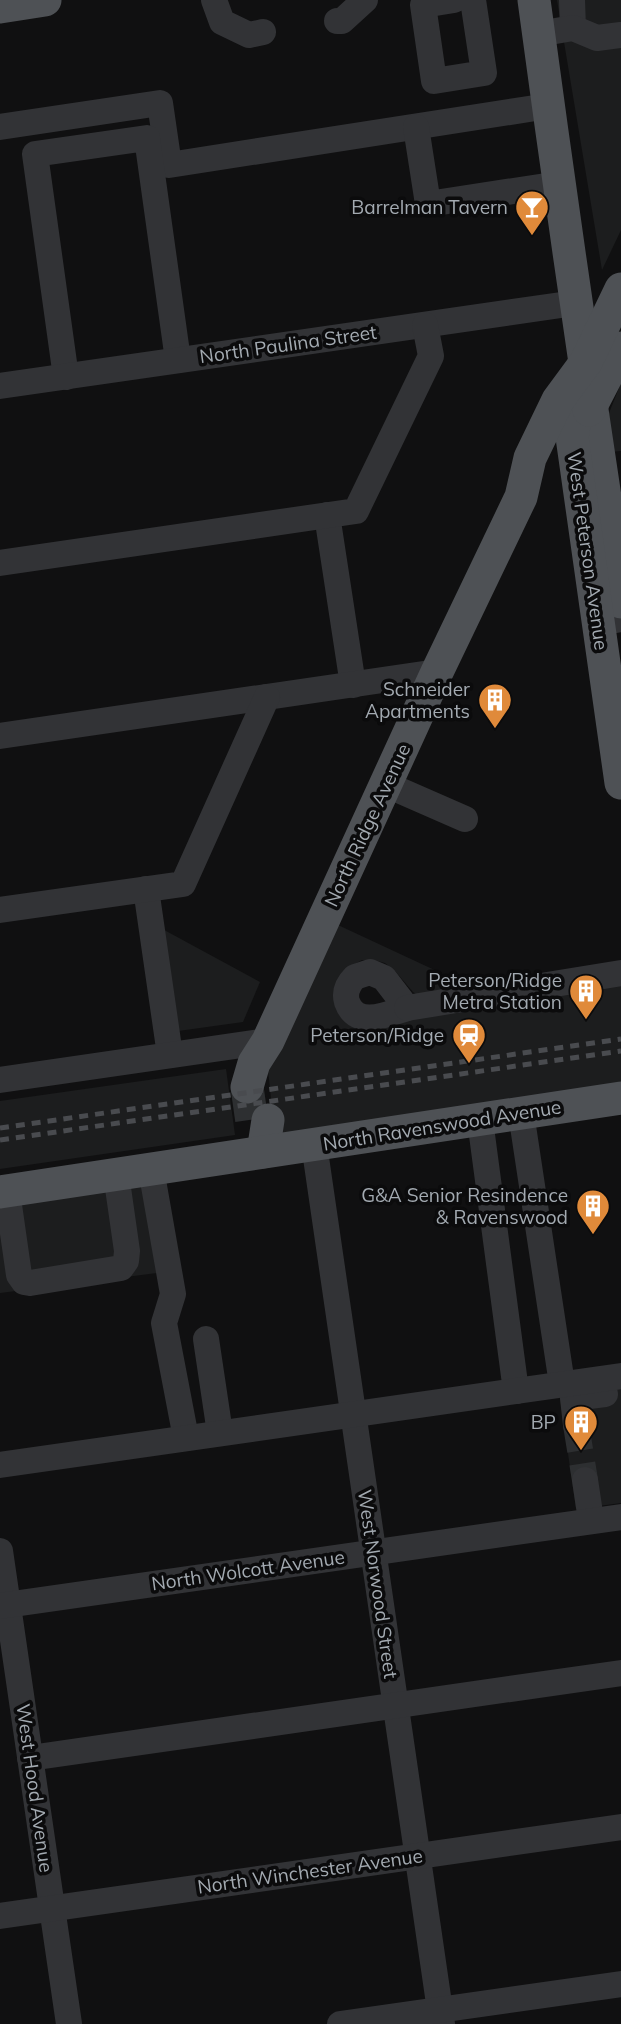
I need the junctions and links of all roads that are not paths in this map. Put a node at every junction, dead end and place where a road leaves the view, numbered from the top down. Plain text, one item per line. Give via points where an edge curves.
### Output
1 (45, 0) edge
2 (214, 0) edge
3 (365, 0) edge
4 (454, 0) edge
5 (473, 0) edge
6 (534, 0) edge
7 (0, 7) edge
8 (572, 11) edge
9 (337, 22) dead end
10 (262, 32) dead end
11 (538, 34) junction
12 (621, 35) edge
13 (548, 106) junction
14 (0, 127) edge
15 (416, 127) junction
16 (559, 184) junction
17 (621, 289) edge
18 (575, 303) junction
19 (425, 325) junction
20 (621, 348) edge
21 (178, 360) junction
22 (586, 362) junction
23 (66, 377) junction
24 (0, 386) edge
25 (591, 408) junction
26 (572, 437) junction
27 (522, 497) junction
28 (327, 515) junction
29 (0, 563) edge
30 (613, 614) edge
31 (437, 673) junction
32 (353, 685) junction
33 (267, 697) junction
34 (0, 736) edge
35 (621, 783) edge
36 (385, 785) junction
37 (465, 819) dead end
38 (146, 889) junction
39 (0, 910) edge
40 (621, 973) edge
41 (407, 1008) dead end
42 (268, 1041) junction
43 (170, 1055) junction
44 (0, 1080) edge
45 (255, 1086) tunnel mouth
46 (621, 1098) edge
47 (521, 1113) junction
48 (480, 1120) junction
49 (314, 1144) junction
50 (151, 1169) junction
51 (116, 1174) junction
52 (3, 1191) edge
53 (206, 1339) dead end
54 (621, 1376) edge
55 (562, 1384) junction
56 (516, 1391) junction
57 (621, 1392) edge
58 (354, 1414) junction
59 (576, 1425) tunnel mouth
60 (220, 1433) junction
61 (186, 1438) junction
62 (0, 1465) edge
63 (585, 1480) tunnel mouth
64 (621, 1517) edge
65 (591, 1520) junction
66 (0, 1551) edge
67 (373, 1552) junction
68 (4, 1605) edge
69 (621, 1673) edge
70 (396, 1705) junction
71 (30, 1758) junction
72 (621, 1827) edge
73 (417, 1856) junction
74 (52, 1908) junction
75 (0, 1916) edge
76 (621, 1984) edge
77 (441, 2017) edge
78 (69, 2024) edge
79 (340, 2024) edge

1 - 7 main road
2 - 10 street via 222,22 249,35
3 - 9 street
4 - 5 street via 423,5 434,80 484,73
6 - 11 main road, West Peterson Avenue
8 - 11 street
8 - 12 street via 597,38
11 - 13 main road, West Peterson Avenue
13 - 15 street
13 - 16 main road, West Peterson Avenue
14 - 15 street via 160,103 169,165
15 - 16 street via 428,204
16 - 18 main road, West Peterson Avenue
17 - 22 main road, North Ridge Avenue
18 - 19 street, North Paulina Street
18 - 22 main road, West Peterson Avenue
19 - 21 street, North Paulina Street
19 - 28 street via 431,356 356,511
20 - 25 main road, North Ridge Avenue
21 - 23 street, North Paulina Street
21 - 23 street via 147,138 35,154
22 - 25 main road, West Peterson Avenue
22 - 26 main road, West Peterson Avenue
22 - 27 main road, North Ridge Avenue via 558,400 530,458
23 - 24 street, North Paulina Street
25 - 26 main road, North Ridge Avenue
25 - 30 main road, West Peterson Avenue
26 - 27 main road, North Ridge Avenue via 545,476
26 - 30 main road, West Peterson Avenue
27 - 31 main road, North Ridge Avenue
28 - 29 street
28 - 32 street
30 - 35 main road, West Peterson Avenue
31 - 32 street
31 - 36 main road, North Ridge Avenue
32 - 33 street
33 - 34 street
33 - 38 street via 183,884
36 - 37 street
36 - 42 main road, North Ridge Avenue
38 - 39 street
38 - 43 street
40 - 41 street
42 - 43 street
42 - 45 main road, North Ridge Avenue
43 - 44 street
46 - 47 main road, North Ravenswood Avenue
47 - 48 main road, North Ravenswood Avenue
47 - 55 street
48 - 49 main road, North Ravenswood Avenue
48 - 56 street
49 - 50 main road, North Ravenswood Avenue via 261,1131
49 - 58 street, West Norwood Street
50 - 51 main road
50 - 61 street via 173,1294 164,1323
51 - 52 main road
51 - 52 street via 127,1251 121,1268 30,1283 19,1275
53 - 60 street
54 - 55 street
55 - 56 street
56 - 58 street
57 - 59 street via 573,1398
58 - 60 street
58 - 67 street, West Norwood Street
60 - 61 street
61 - 62 street
63 - 65 street
64 - 65 street, North Wolcott Avenue
65 - 67 street, North Wolcott Avenue
66 - 68 street, West Hood Avenue
67 - 68 street, North Wolcott Avenue
67 - 70 street, West Norwood Street
68 - 71 street, West Hood Avenue
69 - 70 street
70 - 71 street
70 - 73 street, West Norwood Street
71 - 74 street, West Hood Avenue
72 - 73 street, North Winchester Avenue
73 - 74 street, North Winchester Avenue
73 - 77 street, West Norwood Street
74 - 75 street, North Winchester Avenue
74 - 78 street, West Hood Avenue
76 - 77 street
77 - 79 street

